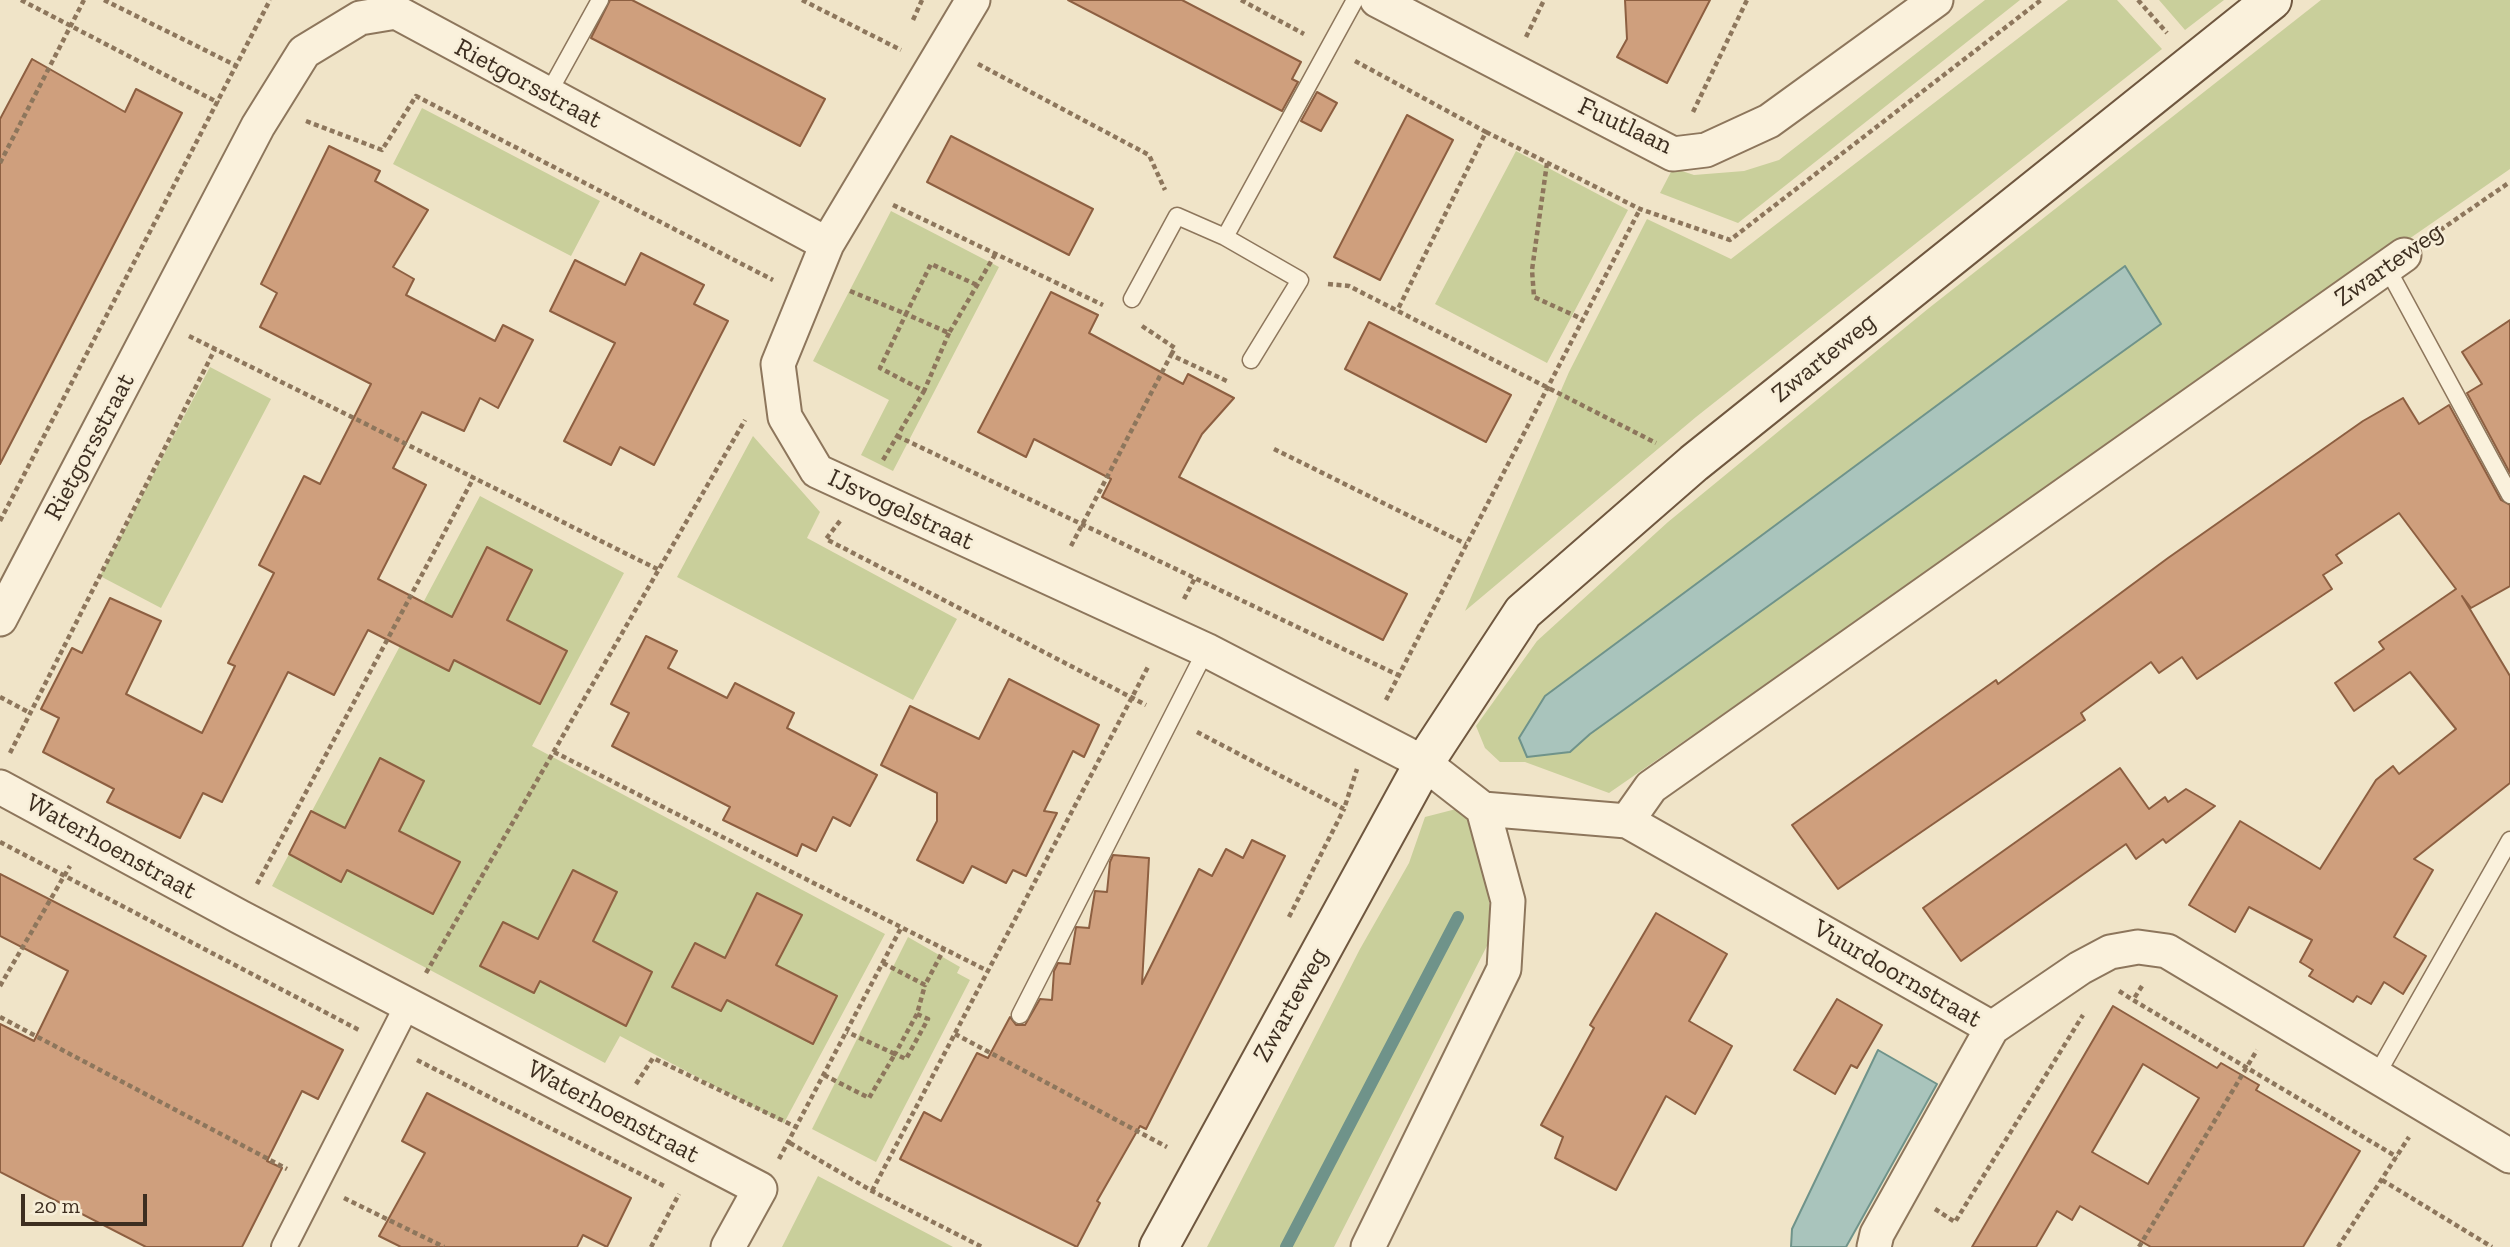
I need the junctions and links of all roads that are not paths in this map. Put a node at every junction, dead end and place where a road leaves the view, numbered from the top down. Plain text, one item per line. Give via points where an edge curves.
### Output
1 (600, 0) edge
2 (973, 0) edge
3 (1355, 0) edge
4 (1377, 0) edge
5 (1936, 0) edge
6 (2272, 0) edge
7 (548, 94) junction
8 (1225, 237) junction
9 (827, 244) junction
10 (2395, 261) joint
11 (1132, 299) road end
12 (1251, 360) road end
13 (2510, 495) edge
14 (0, 619) edge
15 (1206, 650) junction
16 (1424, 763) junction
17 (3, 773) edge
18 (1483, 809) junction
19 (1627, 821) junction
20 (2510, 840) edge
21 (408, 1004) junction
22 (1020, 1015) dead end
23 (1992, 1028) junction
24 (2376, 1076) junction
25 (2510, 1156) edge
26 (284, 1247) edge
27 (728, 1247) edge
28 (1159, 1247) edge
29 (1368, 1247) edge
30 (1874, 1247) edge

1 - 7 lane
2 - 9 street, IJsvogelstraat
3 - 8 lane
4 - 5 street, Fuutlaan via 1673,154 1706,150 1769,121
6 - 16 main road, Zwarteweg via 1694,463 1523,612
7 - 9 street, Rietgorsstraat
7 - 14 street, Rietgorsstraat via 396,12 360,18 303,52 264,117
8 - 11 lane via 1177,216
8 - 12 lane via 1300,280
9 - 15 street, IJsvogelstraat via 778,364 785,417 817,471
10 - 13 lane
10 - 19 street, Zwarteweg via 1651,787
15 - 16 street, IJsvogelstraat
15 - 22 lane
16 - 18 street
16 - 28 main road, Zwarteweg
17 - 21 street, Waterhoenstraat via 88,834
18 - 19 street, Vuurdoornstraat
18 - 29 street via 1508,901 1504,969
19 - 23 street, Vuurdoornstraat
20 - 24 lane
21 - 26 street
21 - 27 street, Waterhoenstraat via 760,1189
23 - 24 street, Vuurdoornstraat via 2080,968 2110,952 2138,947 2166,951
23 - 30 street via 1877,1234
24 - 25 street, Vuurdoornstraat

